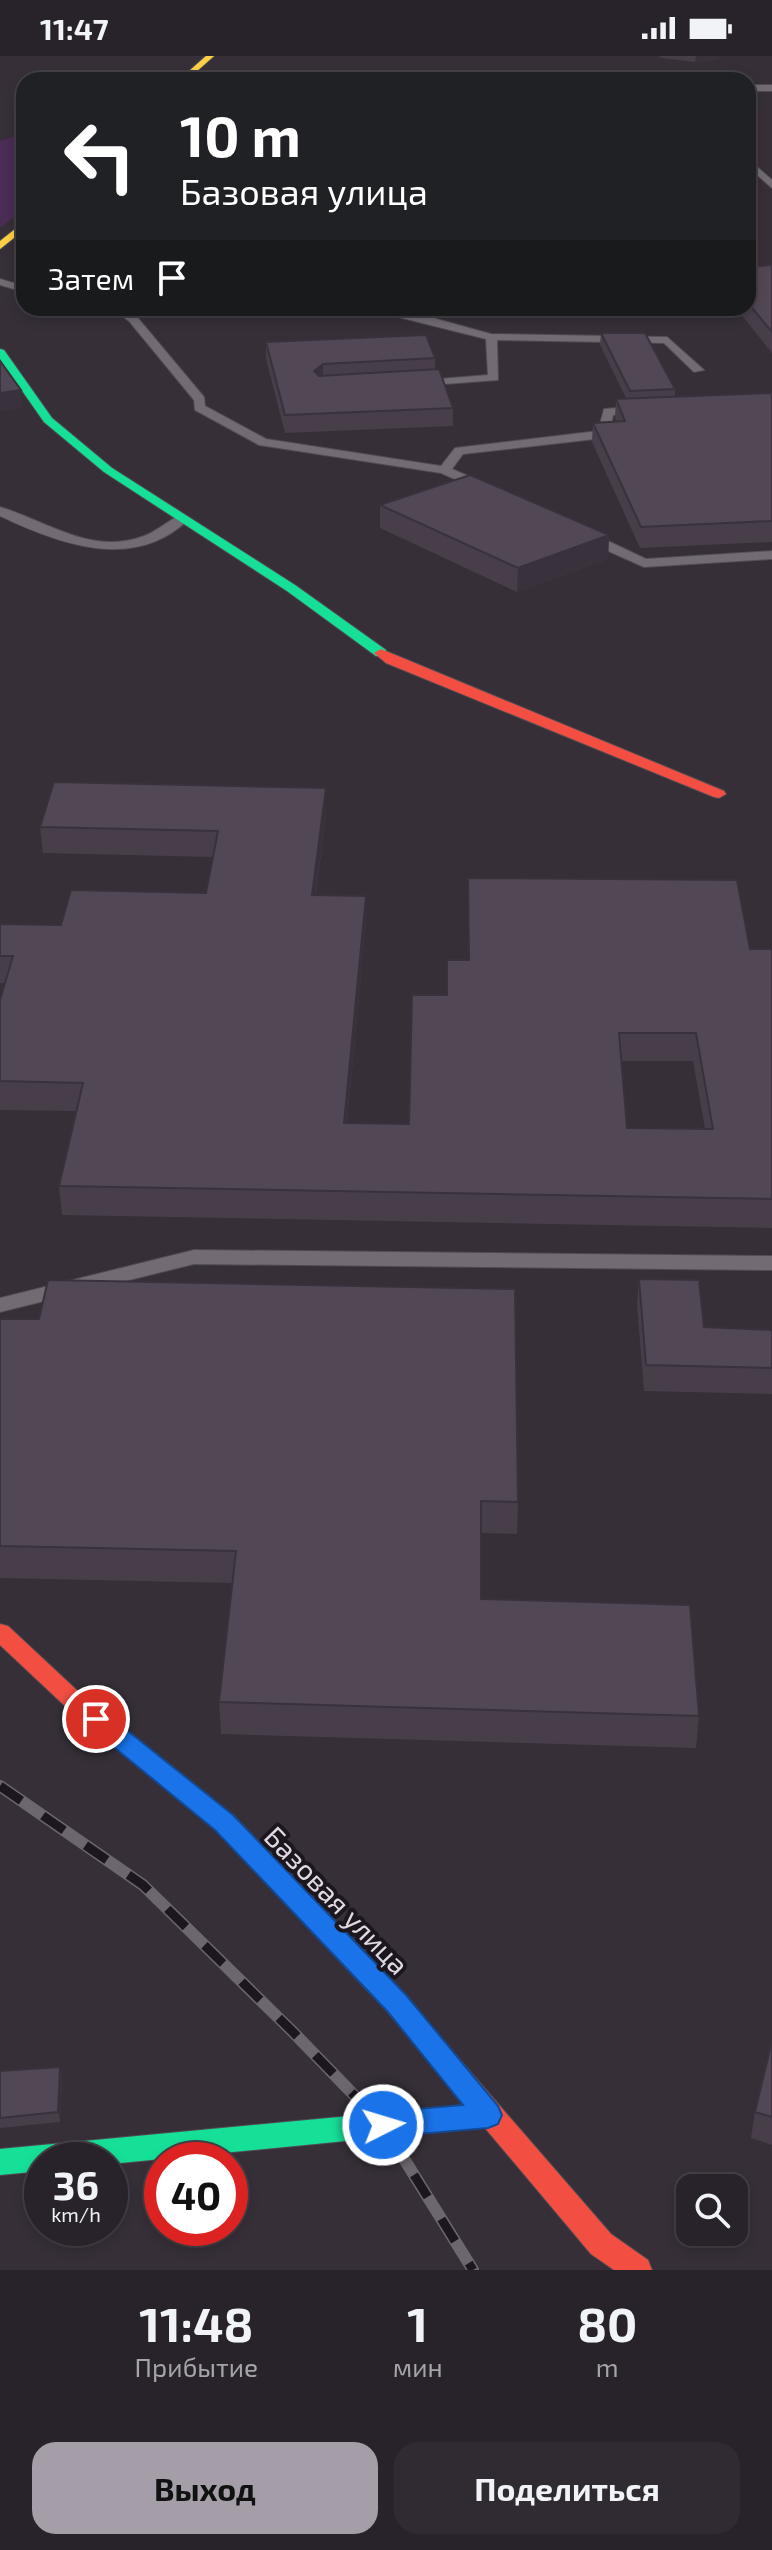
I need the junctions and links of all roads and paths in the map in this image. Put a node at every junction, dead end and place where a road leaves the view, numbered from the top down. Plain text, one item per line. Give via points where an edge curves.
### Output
1 (210, 56) edge
2 (192, 72) edge
3 (756, 170) edge
4 (772, 185) edge
5 (16, 232) edge
6 (0, 246) edge
7 (128, 316) edge
8 (406, 316) edge
9 (491, 337) junction
10 (0, 352) edge
11 (698, 370) dead end
12 (400, 384) edge
13 (656, 410) edge
14 (444, 470) junction
15 (501, 496) edge
16 (0, 511) edge
17 (181, 520) junction
18 (572, 530) edge
19 (772, 555) edge
20 (719, 794) dead end
21 (772, 1263) edge
22 (0, 1305) edge
23 (0, 1632) edge
24 (488, 2115) junction
25 (0, 2162) edge
26 (638, 2270) edge

1 - 2 street
3 - 4 lane
5 - 6 street
7 - 14 lane via 200,400 199,407 263,442
8 - 9 lane
9 - 11 lane via 667,340
9 - 12 lane via 494,378
10 - 17 street via 48,420
13 - 14 lane via 608,412 604,434 459,451
14 - 15 lane
16 - 17 lane via 51,535 105,546 147,540
17 - 20 street via 291,588 391,660
18 - 19 lane via 644,563
21 - 22 lane via 194,1257
23 - 24 street, Базовая улица via 74,1701 224,1822 397,2004
24 - 25 street
24 - 26 street, Базовая улица via 601,2244

